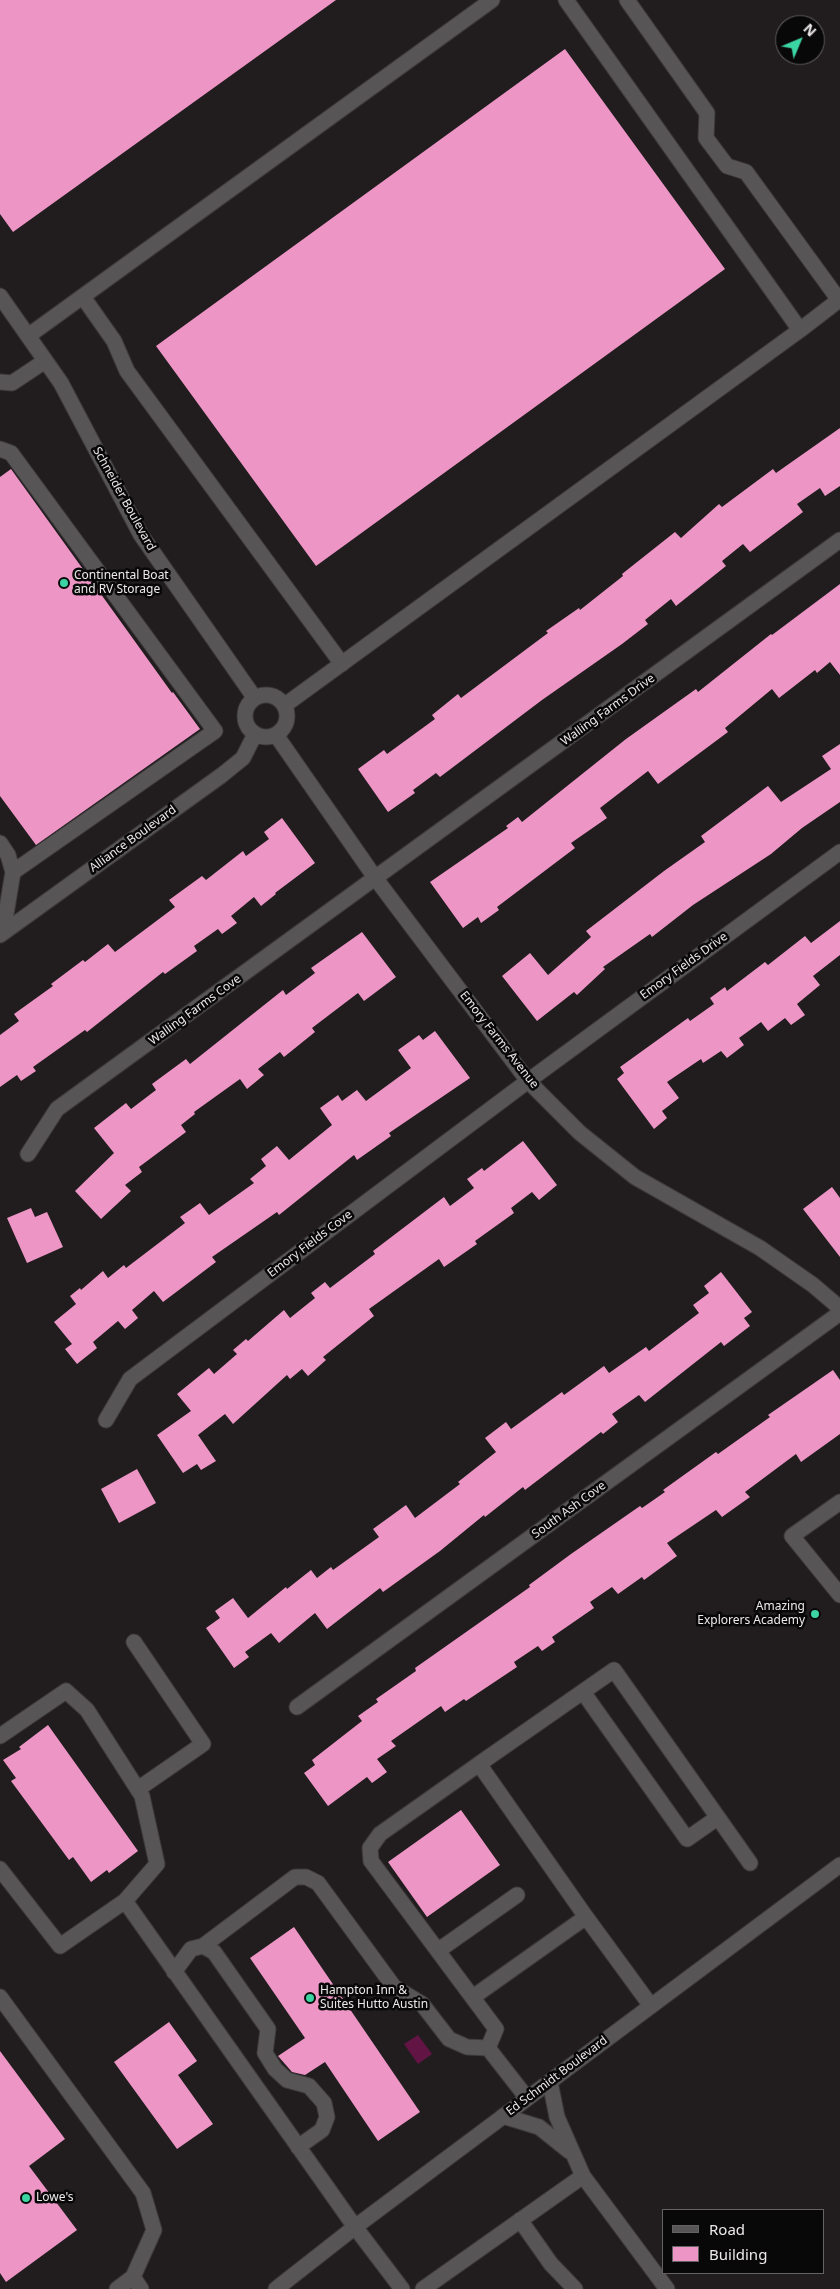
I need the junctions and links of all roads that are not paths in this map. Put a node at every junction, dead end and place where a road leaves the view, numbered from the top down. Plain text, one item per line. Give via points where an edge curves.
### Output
1 (492, 0) edge
2 (566, 0) edge
3 (627, 0) edge
4 (0, 296) edge
5 (83, 297) junction
6 (800, 330) junction
7 (28, 336) junction
8 (46, 361) junction
9 (0, 382) edge
10 (0, 449) edge
11 (840, 540) edge
12 (342, 664) junction
13 (254, 697) junction
14 (285, 705) junction
15 (255, 734) junction
16 (276, 735) junction
17 (0, 843) edge
18 (840, 852) edge
19 (13, 872) junction
20 (376, 879) junction
21 (2, 934) edge
22 (528, 1081) junction
23 (28, 1154) dead end
24 (840, 1308) edge
25 (840, 1313) edge
26 (106, 1420) dead end
27 (840, 1502) edge
28 (840, 1595) edge
29 (134, 1642) dead end
30 (583, 1692) junction
31 (297, 1707) dead end
32 (0, 1736) edge
33 (479, 1764) junction
34 (138, 1789) junction
35 (717, 1818) junction
36 (750, 1863) dead end
37 (840, 1865) edge
38 (0, 1869) edge
39 (517, 1895) dead end
40 (125, 1901) junction
41 (586, 1917) junction
42 (203, 1946) junction
43 (439, 1950) junction
44 (174, 1972) junction
45 (0, 1997) edge
46 (473, 1998) junction
47 (651, 2006) junction
48 (488, 2048) junction
49 (550, 2082) junction
50 (527, 2098) junction
51 (503, 2116) junction
52 (298, 2147) junction
53 (572, 2153) junction
54 (583, 2176) junction
55 (520, 2220) junction
56 (355, 2227) junction
57 (137, 2283) edge
58 (441, 2284) edge
59 (117, 2289) edge
60 (276, 2289) edge
61 (402, 2289) edge
62 (423, 2289) edge
63 (575, 2289) edge
64 (667, 2289) edge

1 - 5 street
2 - 6 street
3 - 6 street via 707,113 706,138 728,166 746,172 840,300
4 - 7 street, Schneider Boulevard
5 - 7 street
5 - 12 street via 114,341 127,371
6 - 12 street
7 - 8 street, Schneider Boulevard
8 - 9 street via 12,383
8 - 13 street, Schneider Boulevard via 61,383 142,535
10 - 19 street via 11,453 215,731
11 - 20 street, Walling Farms Drive
12 - 14 street
13 - 14 street via 261,694 275,696
13 - 15 street via 244,716 249,729
14 - 16 street via 288,712 286,726
15 - 16 street via 261,737
15 - 21 street, Alliance Boulevard via 243,758 222,775
16 - 20 street, Emory Farms Avenue
17 - 19 street
18 - 22 street, Emory Fields Drive
19 - 21 street
20 - 22 street, Emory Farms Avenue
20 - 23 street, Walling Farms Cove via 57,1109
22 - 24 street, Emory Farms Avenue via 580,1133 635,1177 760,1248
22 - 26 street, Emory Fields Cove via 130,1379
25 - 31 street, South Ash Cove
27 - 28 street via 792,1536
29 - 34 street via 203,1744
30 - 33 street
30 - 35 street via 687,1839
30 - 35 street via 614,1670
32 - 34 street via 66,1691 87,1710
33 - 41 street
33 - 43 street via 380,1834 370,1848 371,1861
34 - 40 street via 157,1864
35 - 36 street
37 - 47 street, Ed Schmidt Boulevard
38 - 40 street via 60,1946
39 - 43 street
40 - 44 street
41 - 46 street
41 - 47 street
42 - 44 street via 191,1950
42 - 48 street via 295,1877 306,1877 318,1883 394,1987 422,2004 449,2039 467,2047
42 - 52 street via 214,1952 268,2029 265,2053 275,2069 287,2080 309,2086 324,2103 327,2117 322,2130
43 - 46 street
44 - 52 street
45 - 57 street via 143,2193 154,2230
46 - 48 street via 496,2029
47 - 49 street, Ed Schmidt Boulevard
48 - 50 street
49 - 50 street, Ed Schmidt Boulevard
49 - 53 street via 557,2117
50 - 51 street, Ed Schmidt Boulevard
51 - 53 street via 539,2127
51 - 56 street, Ed Schmidt Boulevard
52 - 56 street
53 - 54 street
54 - 55 street
54 - 64 street
55 - 58 street
55 - 63 street via 551,2264
56 - 60 street, Ed Schmidt Boulevard
56 - 61 street
57 - 59 street
58 - 62 street

